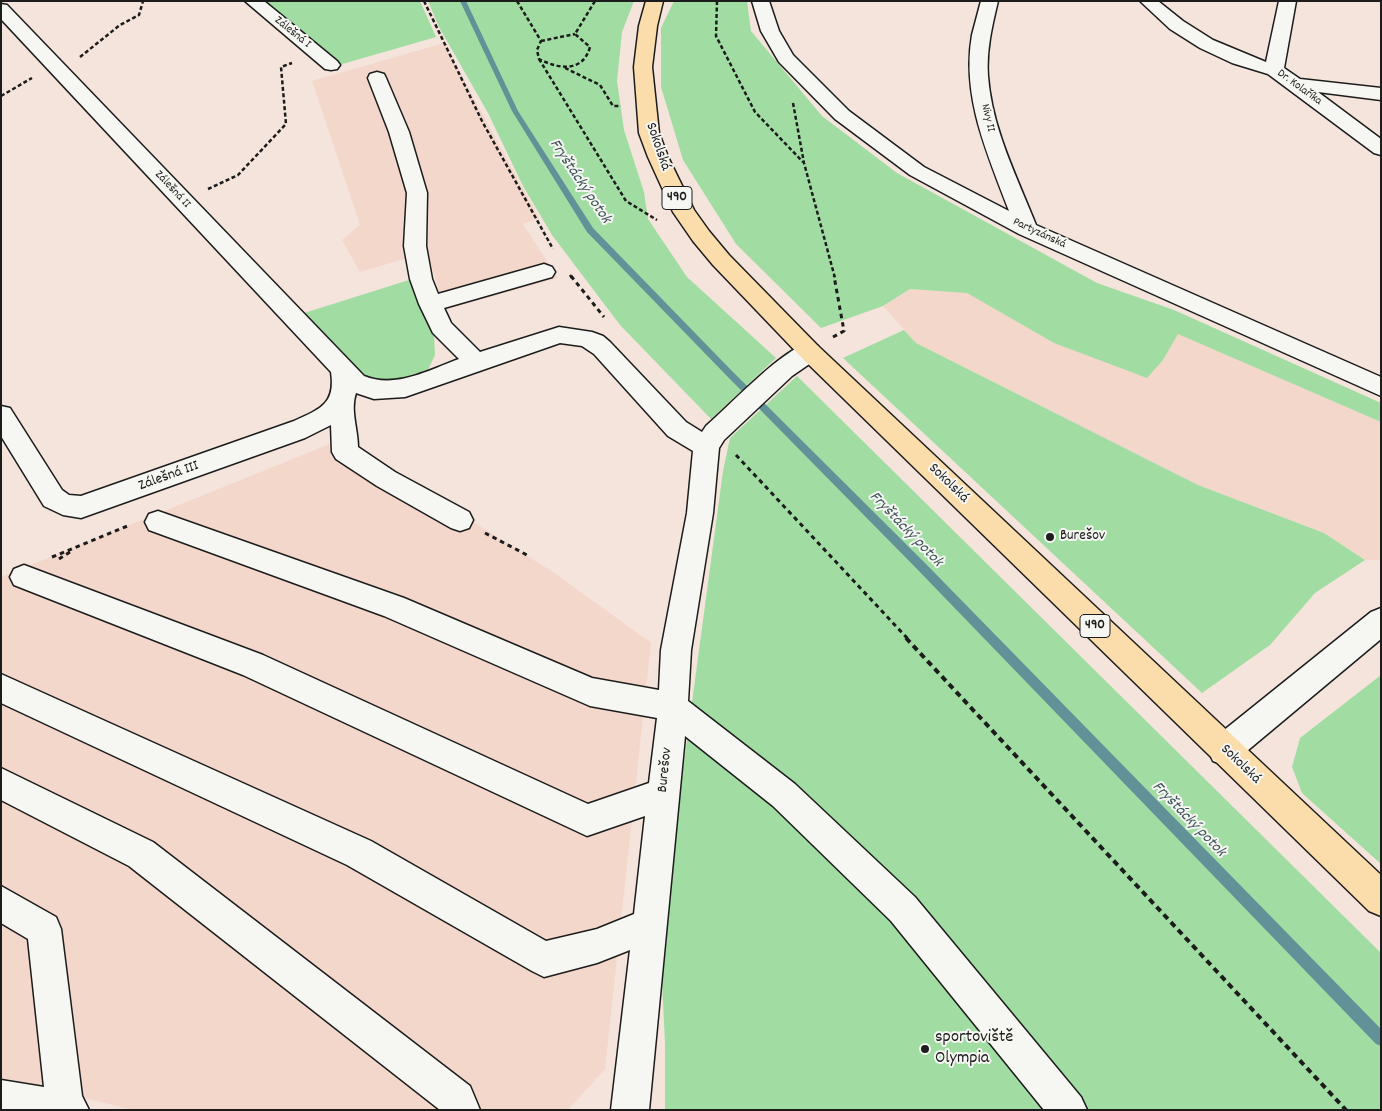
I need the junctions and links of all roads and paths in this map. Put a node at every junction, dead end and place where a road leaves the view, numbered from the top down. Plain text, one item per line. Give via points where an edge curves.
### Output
1 (143, 1) edge
2 (253, 1) edge
3 (424, 1) edge
4 (517, 1) edge
5 (595, 1) edge
6 (655, 1) edge
7 (717, 1) edge
8 (760, 1) edge
9 (990, 1) edge
10 (1148, 1) edge
11 (1288, 1) edge
12 (1, 9) edge
13 (575, 34) junction
14 (541, 41) junction
15 (316, 52) junction
16 (785, 58) junction
17 (539, 59) junction
18 (331, 65) dead end
19 (564, 68) junction
20 (58, 69) junction
21 (1274, 70) junction
22 (377, 78) dead end
23 (1295, 84) junction
24 (1381, 94) edge
25 (1, 96) edge
26 (645, 107) junction
27 (1381, 149) edge
28 (804, 163) junction
29 (182, 201) junction
30 (684, 212) junction
31 (1027, 229) junction
32 (551, 264) joint
33 (568, 272) dead end
34 (430, 304) junction
35 (608, 323) dead end
36 (810, 352) junction
37 (476, 362) junction
38 (343, 370) junction
39 (1381, 387) edge
40 (340, 402) junction
41 (1, 414) edge
42 (714, 436) junction
43 (81, 507) junction
44 (460, 520) joint
45 (158, 522) dead end
46 (527, 555) dead end
47 (24, 577) joint
48 (1381, 621) edge
49 (1, 688) edge
50 (672, 707) junction
51 (1224, 750) junction
52 (1, 783) edge
53 (664, 794) junction
54 (1381, 899) edge
55 (1, 903) edge
56 (649, 925) junction
57 (1, 1099) edge
58 (67, 1109) edge
59 (461, 1110) edge
60 (630, 1110) edge
61 (1068, 1110) edge
62 (1346, 1110) edge

1 - 20 path via 139,15
2 - 15 street, Zálešná I
3 - 32 path
4 - 14 path
5 - 13 path
6 - 26 main road, Sokolská / 490 via 643,67
7 - 28 path via 716,36 755,112
8 - 16 street, Partyzánská via 770,31
9 - 31 street, Nivy II via 981,36 979,76 987,126
10 - 21 street via 1206,46 1238,60
11 - 21 street, Dr. Kolaříka
12 - 20 street, Zálešná II
13 - 14 path
13 - 19 path via 590,48 589,55 584,61
14 - 17 path via 537,50
15 - 18 street, Zálešná I
15 - 29 path via 282,67 286,124 238,175
16 - 28 path
16 - 31 street, Partyzánská via 842,115 917,171
17 - 19 path
17 - 30 path via 626,201 657,220
19 - 26 path via 600,86 613,106
20 - 25 path
20 - 29 street, Zálešná II
21 - 23 street, Dr. Kolaříka
22 - 34 street via 399,132 417,193 415,246
23 - 24 street
23 - 27 street, Dr. Kolaříka
26 - 30 main road, Sokolská / 490 via 649,133
28 - 36 path via 833,269 844,331
29 - 38 street, Zálešná II
30 - 36 main road, Sokolská / 490 via 721,260
31 - 39 street, Partyzánská
32 - 34 street
33 - 35 path
34 - 37 street via 441,327
36 - 42 street via 784,370
36 - 51 main road, Sokolská / 490
37 - 38 street, Zálešná II via 405,388 388,390 364,387
37 - 42 street, Zálešná II via 550,337 584,338 602,348 677,429
38 - 40 street via 344,393
40 - 43 street, Zálešná III via 324,418 296,431
40 - 44 street via 346,432 345,452
41 - 43 street via 53,498 68,506
42 - 50 street, Burešov via 676,650
42 - 62 path
43 - 47 path via 88,543
44 - 46 path
45 - 50 street via 394,607 590,692
47 - 53 street via 253,665 587,820
48 - 51 street
49 - 56 street via 359,853 544,959 597,946
50 - 53 street, Burešov
50 - 61 street via 784,795 903,909
51 - 54 main road, Sokolská / 490
52 - 59 street via 141,854 457,1099
53 - 56 street, Burešov
55 - 58 street via 44,929
56 - 60 street, Burešov
57 - 58 street

